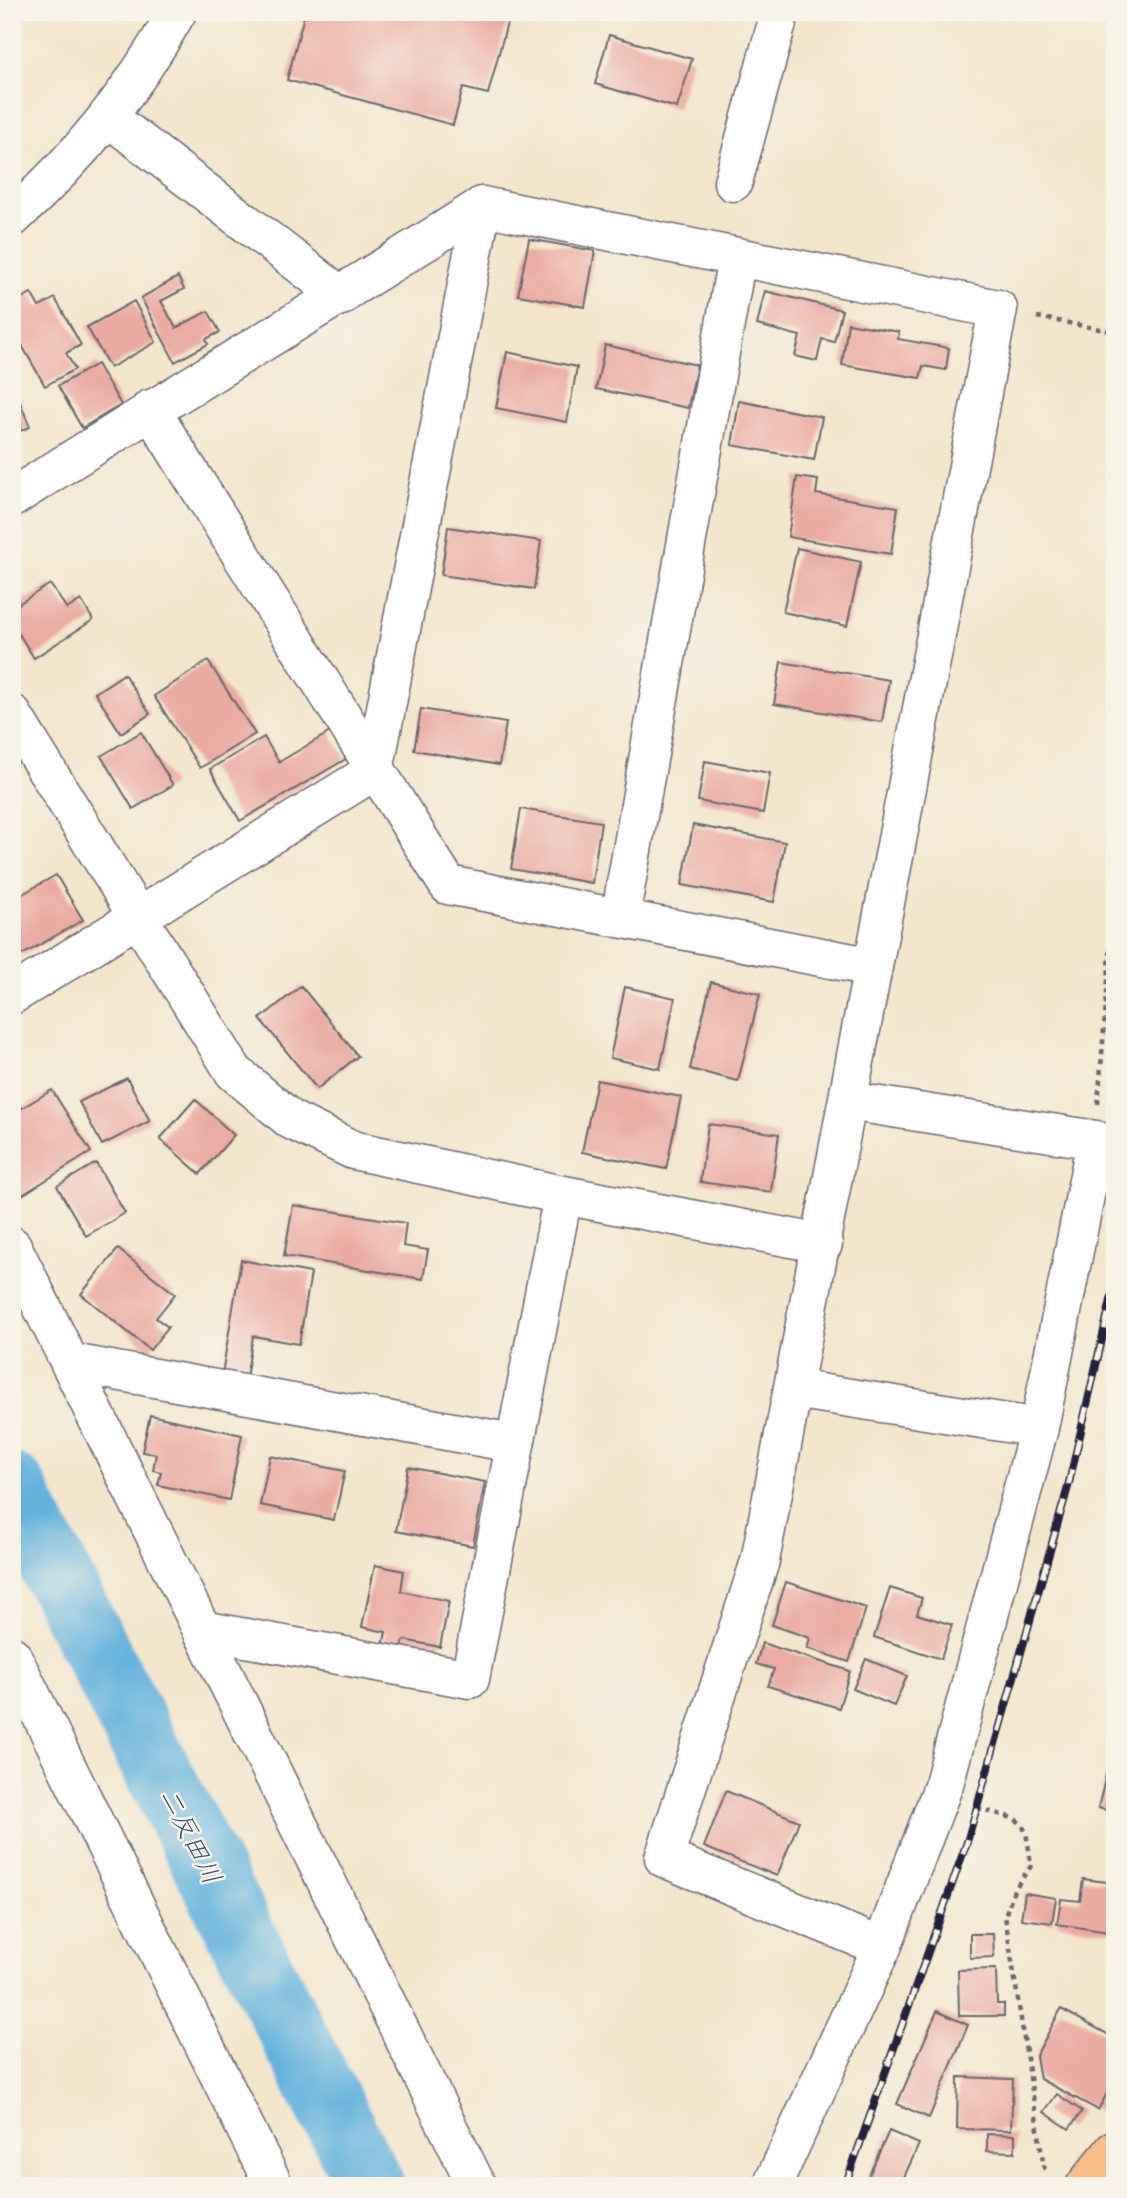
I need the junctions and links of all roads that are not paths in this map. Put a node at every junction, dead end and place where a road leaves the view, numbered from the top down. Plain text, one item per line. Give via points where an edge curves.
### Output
1 (177, 12) edge
2 (780, 12) edge
3 (108, 117) junction
4 (733, 182) dead end
5 (482, 206) junction
6 (12, 218) edge
7 (737, 257) junction
8 (341, 296) junction
9 (150, 409) junction
10 (12, 498) edge
11 (12, 714) edge
12 (374, 771) junction
13 (137, 918) junction
14 (620, 918) junction
15 (873, 967) junction
16 (12, 995) edge
17 (848, 1101) junction
18 (563, 1195) junction
19 (823, 1244) junction
20 (12, 1246) edge
21 (72, 1363) junction
22 (794, 1389) junction
23 (1039, 1428) junction
24 (513, 1443) junction
25 (202, 1630) junction
26 (12, 1656) edge
27 (883, 1947) junction
28 (1115, 2148) edge
29 (1070, 2181) edge
30 (274, 2186) edge
31 (477, 2186) edge
32 (772, 2186) edge

1 - 3 street
2 - 4 street
3 - 6 street via 66,168
3 - 8 street
5 - 7 street
5 - 8 street
5 - 12 street
7 - 14 street
7 - 15 street via 998,309
8 - 9 street
9 - 10 street
9 - 12 street
11 - 13 street
12 - 13 street
12 - 14 street via 448,885
13 - 16 street
13 - 18 street via 234,1072 291,1120 353,1150
14 - 15 street
15 - 17 street
17 - 19 street
17 - 23 street via 1096,1140
18 - 19 street
18 - 24 street
19 - 22 street
20 - 21 street
21 - 24 street
21 - 25 street
22 - 23 street
22 - 27 street via 760,1561 664,1858
23 - 27 street via 944,1784
24 - 25 street via 470,1679
25 - 31 street
26 - 30 street
27 - 32 street
28 - 29 highway

